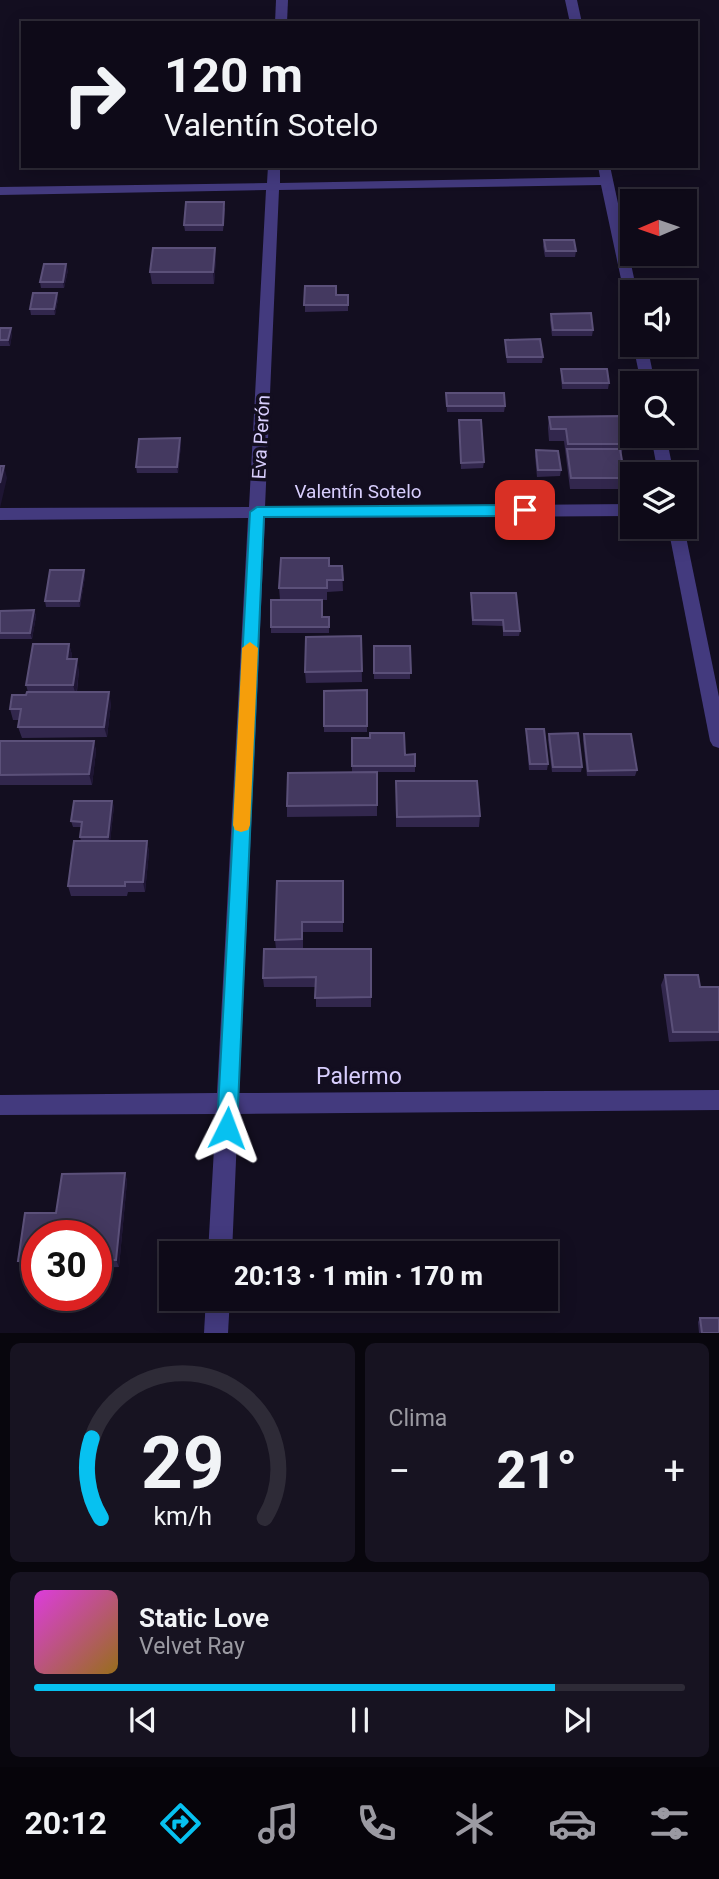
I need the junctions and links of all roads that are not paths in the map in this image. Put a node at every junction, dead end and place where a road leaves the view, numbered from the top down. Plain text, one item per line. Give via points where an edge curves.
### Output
1 (282, 0) edge
2 (571, 0) edge
3 (281, 21) edge
4 (576, 21) edge
5 (274, 168) edge
6 (604, 168) edge
7 (607, 181) junction
8 (273, 186) junction
9 (0, 191) edge
10 (627, 280) edge
11 (620, 510) edge
12 (257, 512) junction
13 (0, 514) edge
14 (678, 539) edge
15 (719, 741) edge
16 (719, 1100) edge
17 (228, 1103) junction
18 (0, 1105) edge
19 (221, 1241) edge
20 (217, 1311) edge
21 (216, 1333) edge

1 - 3 street
2 - 4 street
5 - 8 street, Eva Perón
6 - 7 street
7 - 8 street
7 - 10 street
8 - 9 street
8 - 12 street, Eva Perón
11 - 12 street, Valentín Sotelo
12 - 13 street, Valentín Sotelo
12 - 17 street, Eva Perón
14 - 15 street
16 - 17 street, Palermo
17 - 18 street, Palermo
17 - 19 street, Eva Perón
20 - 21 street

